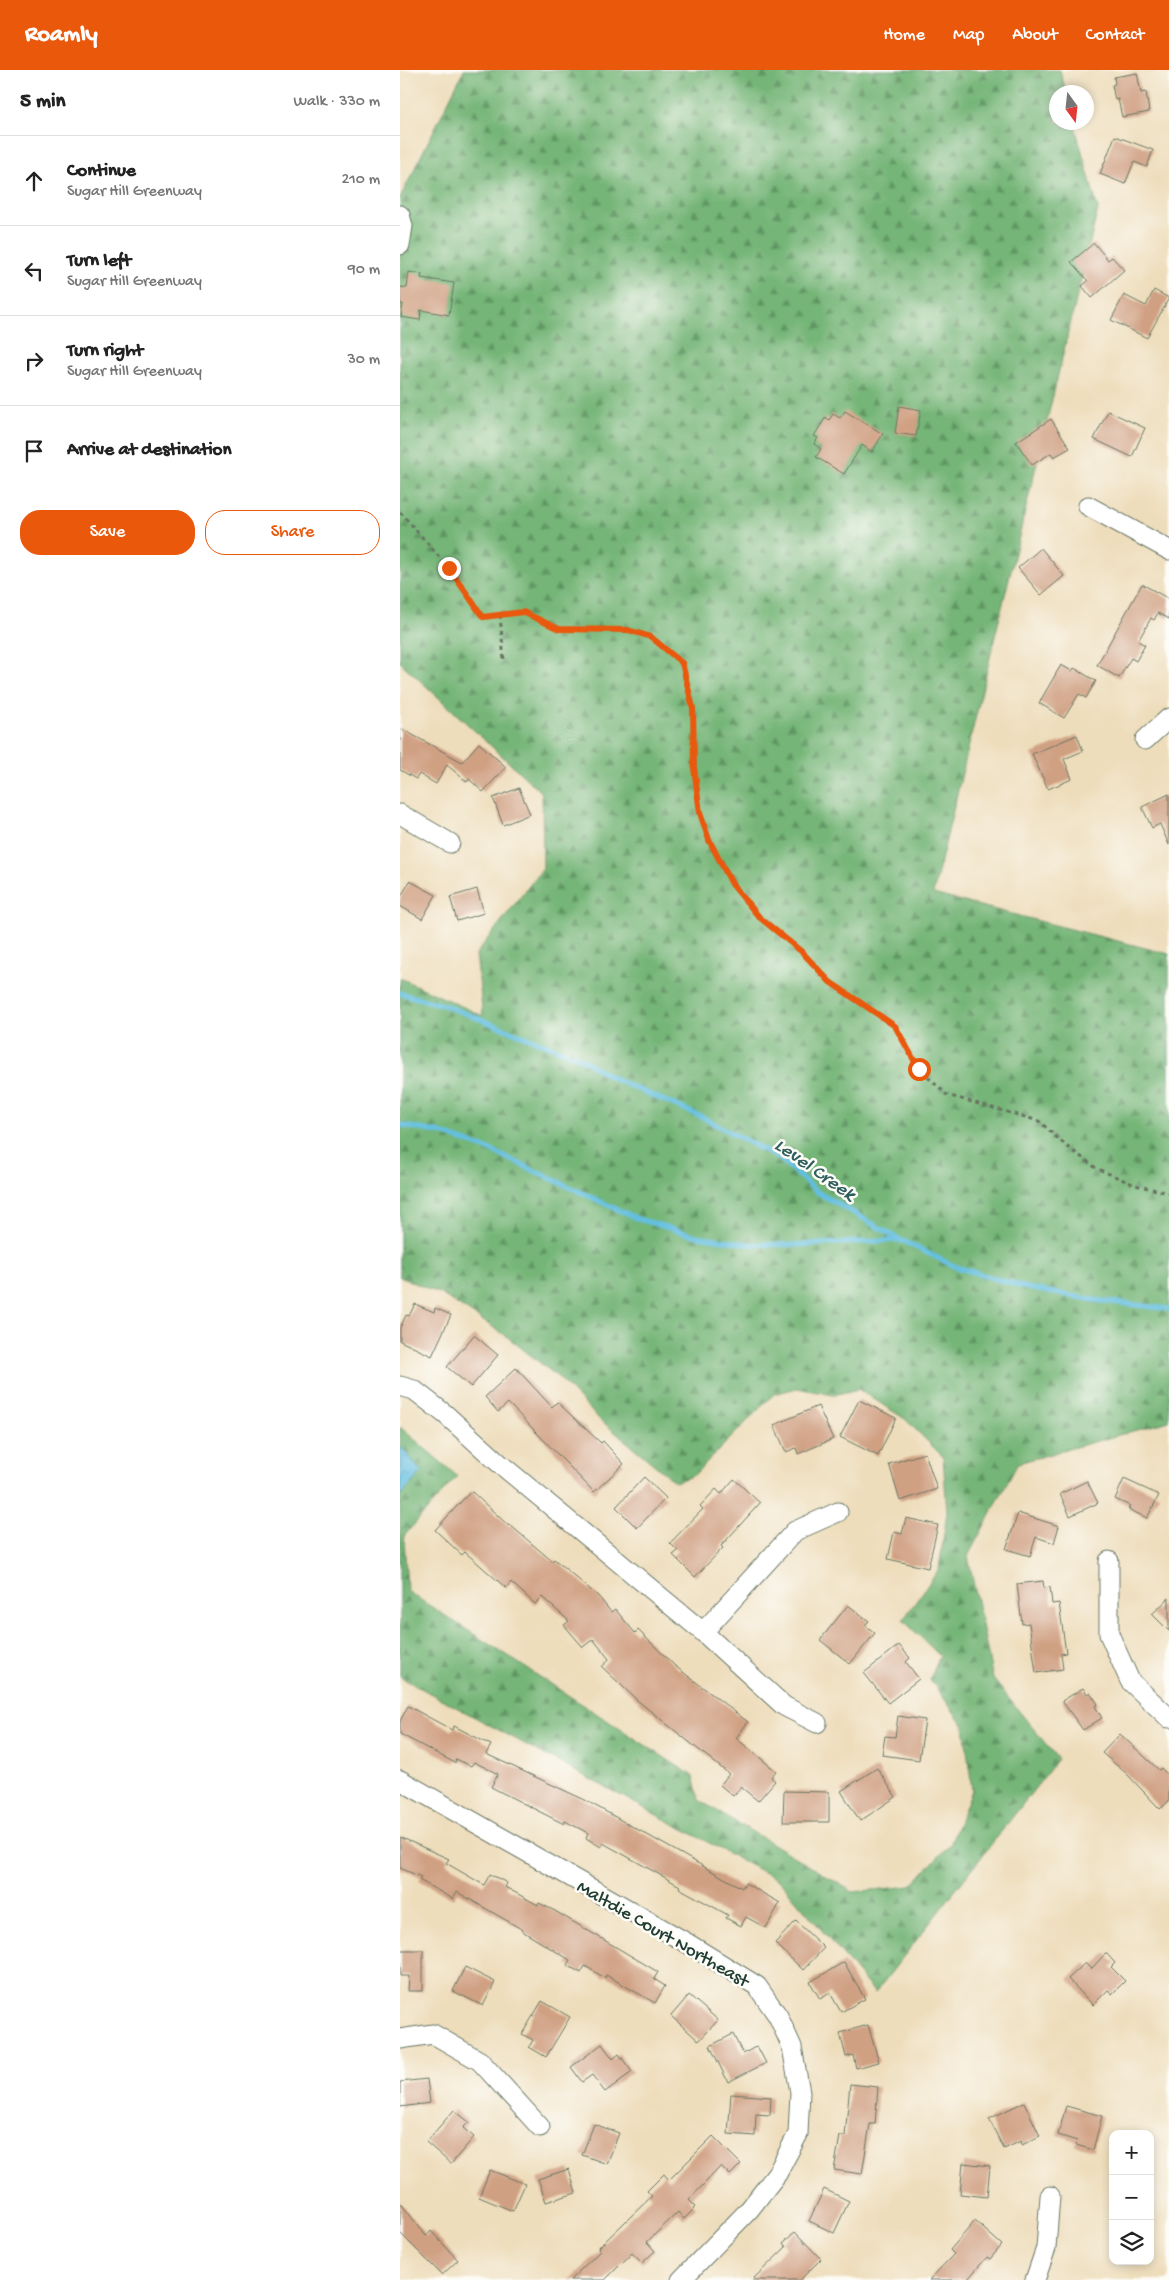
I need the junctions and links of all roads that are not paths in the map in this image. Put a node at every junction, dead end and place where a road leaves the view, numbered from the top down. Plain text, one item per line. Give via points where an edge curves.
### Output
1 (400, 216) edge
2 (400, 245) edge
3 (1088, 506) dead end
4 (1169, 550) edge
5 (1169, 718) edge
6 (1145, 740) dead end
7 (400, 814) edge
8 (450, 843) dead end
9 (400, 1386) edge
10 (838, 1512) dead end
11 (1108, 1561) dead end
12 (703, 1632) junction
13 (1168, 1714) edge
14 (817, 1723) dead end
15 (400, 1780) edge
16 (400, 2039) edge
17 (540, 2127) dead end
18 (1050, 2196) dead end
19 (680, 2280) edge
20 (1035, 2280) edge

1 - 2 street via 403,226
3 - 4 street
5 - 6 street
7 - 8 street
9 - 12 street via 414,1390 445,1414
10 - 12 street via 795,1531
11 - 13 street via 1109,1634 1130,1681
12 - 14 street via 784,1706
15 - 19 street, Maltdie Court Northeast via 750,1981 778,2016 792,2048 800,2092 798,2134 777,2174 749,2210
16 - 17 street via 433,2034 480,2061
18 - 20 street via 1046,2248

